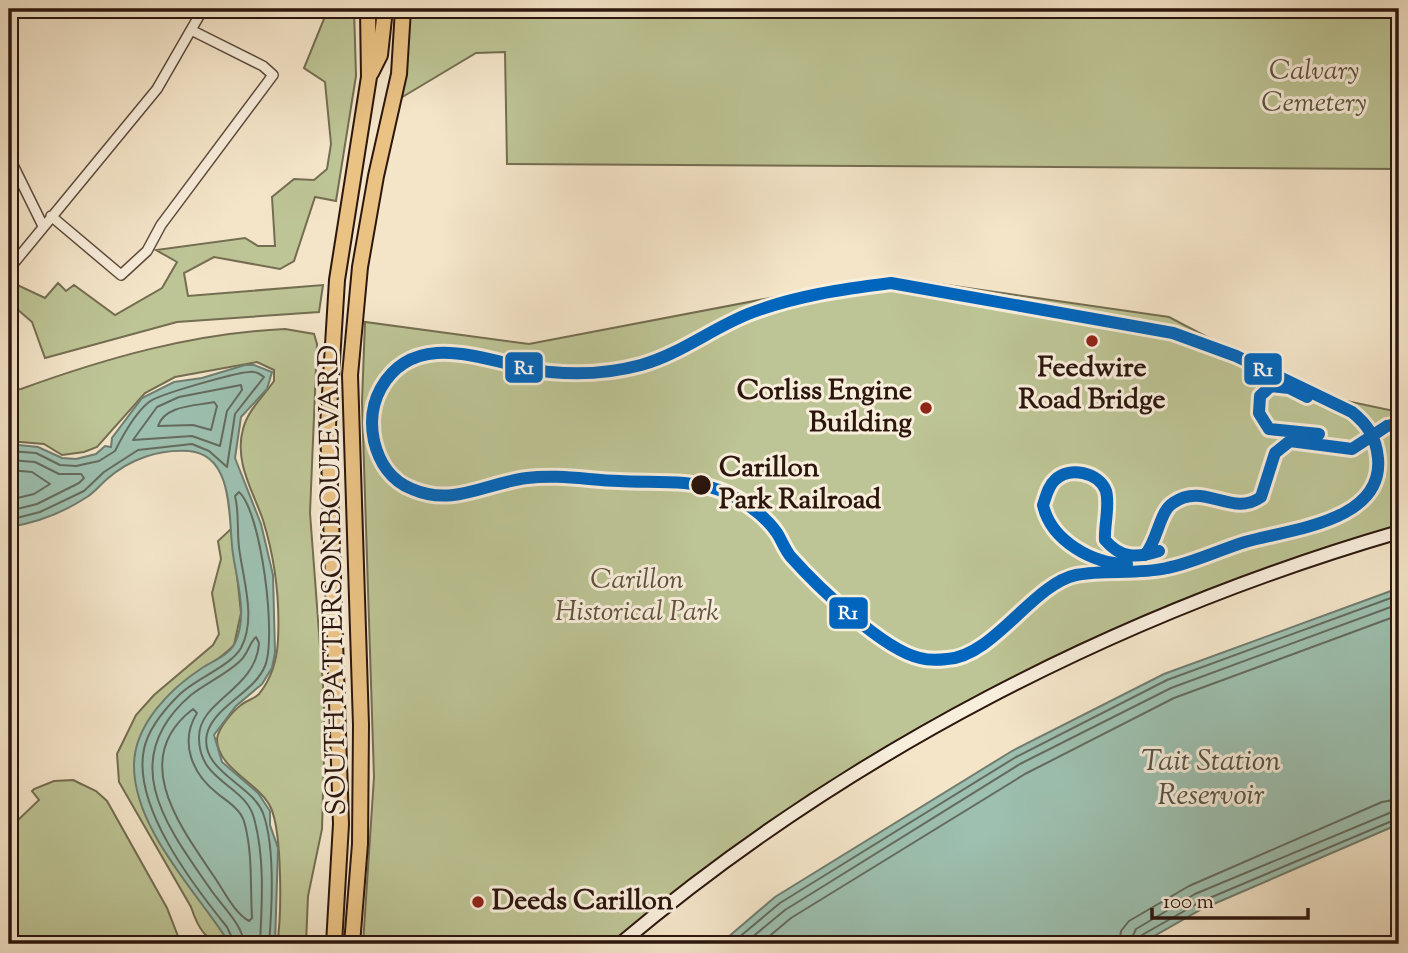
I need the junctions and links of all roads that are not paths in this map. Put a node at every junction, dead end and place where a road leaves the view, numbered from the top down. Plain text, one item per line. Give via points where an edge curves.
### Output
1 (204, 9) edge
2 (368, 9) edge
3 (385, 9) edge
4 (403, 9) edge
5 (193, 31) junction
6 (369, 77) junction
7 (9, 157) edge
8 (51, 216) junction
9 (43, 226) junction
10 (9, 269) edge
11 (1399, 532) edge
12 (334, 944) edge
13 (352, 944) edge
14 (620, 944) edge

1 - 5 street
2 - 6 main road, SOUTH PATTERSON BOULEVARD
3 - 6 main road via 380,55
4 - 13 main road, SOUTH PATTERSON BOULEVARD via 399,74 360,267 350,375 362,724
5 - 8 street via 157,89
5 - 8 street via 273,75 161,225 147,251 121,275
6 - 12 main road, SOUTH PATTERSON BOULEVARD via 337,280 328,426 341,824
7 - 9 street
8 - 9 street
9 - 10 street
11 - 14 street via 1212,596 956,715 756,839

